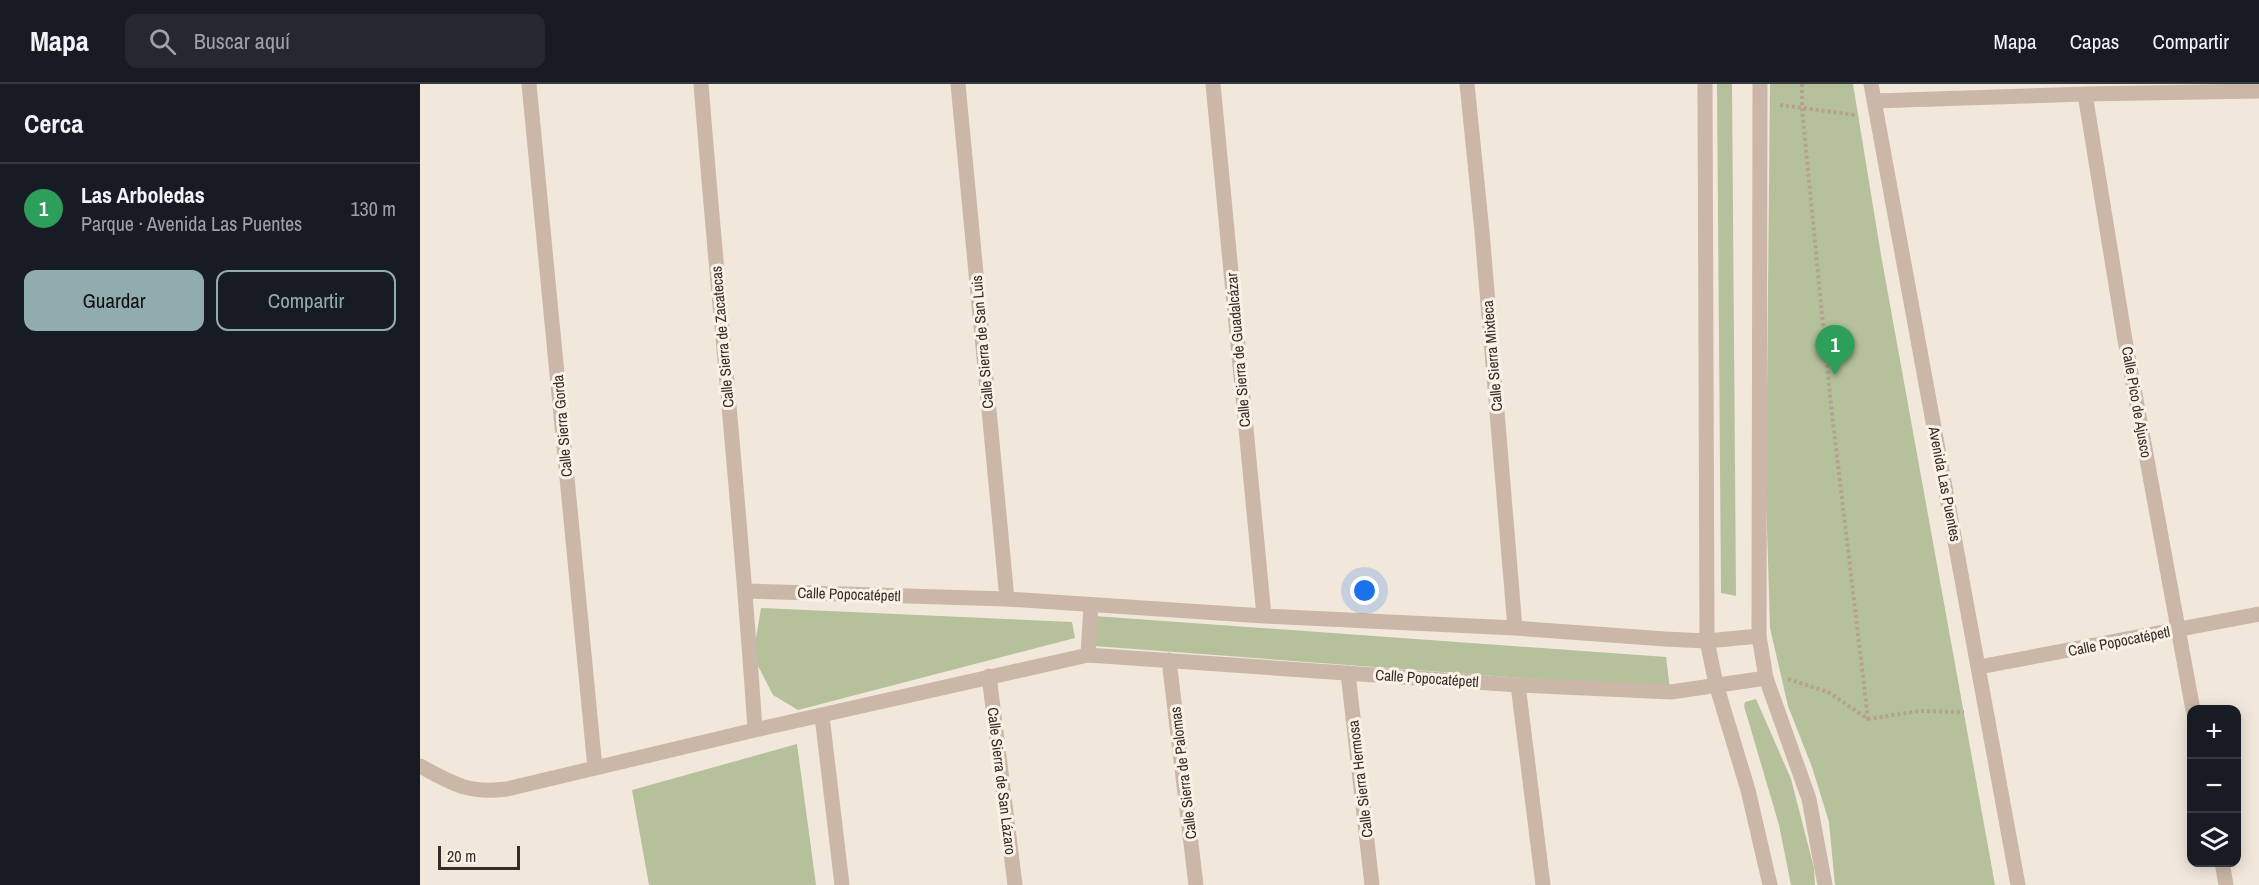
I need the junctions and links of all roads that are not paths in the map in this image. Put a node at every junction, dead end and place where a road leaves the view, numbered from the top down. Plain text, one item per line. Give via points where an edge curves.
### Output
1 (529, 84) edge
2 (701, 84) edge
3 (958, 84) edge
4 (1213, 84) edge
5 (1467, 84) edge
6 (1705, 84) edge
7 (1761, 84) edge
8 (1871, 84) edge
9 (2259, 91) edge
10 (2085, 94) junction
11 (1875, 107) junction
12 (746, 591) junction
13 (1007, 599) junction
14 (1091, 605) junction
15 (2259, 614) edge
16 (1264, 616) junction
17 (1515, 628) junction
18 (2177, 630) junction
19 (1759, 636) junction
20 (1707, 641) junction
21 (1088, 655) junction
22 (1169, 660) junction
23 (1979, 667) junction
24 (1348, 673) junction
25 (989, 676) junction
26 (1766, 678) junction
27 (1716, 684) junction
28 (1518, 685) junction
29 (2192, 705) edge
30 (822, 716) junction
31 (756, 730) junction
32 (420, 766) edge
33 (595, 768) junction
34 (2223, 867) edge
35 (842, 885) edge
36 (1015, 885) edge
37 (1196, 885) edge
38 (1372, 885) edge
39 (1543, 885) edge
40 (1770, 885) edge
41 (1825, 885) edge
42 (2018, 885) edge
43 (2226, 885) edge

1 - 33 street, Calle Sierra Gorda
2 - 12 street, Calle Sierra de Zacatecas
3 - 13 street, Calle Sierra de San Luis
4 - 16 street, Calle Sierra de Guadalcázar
5 - 17 street, Calle Sierra Mixteca
6 - 20 street
7 - 19 street
8 - 11 street, Avenida Las Puentes
9 - 10 street
10 - 11 street
10 - 18 street, Calle Pico de Ajusco
11 - 23 street, Avenida Las Puentes
12 - 13 street, Calle Popocatépetl
12 - 31 street
13 - 14 street, Calle Popocatépetl
14 - 16 street, Calle Popocatépetl
14 - 21 street
15 - 18 street, Calle Popocatépetl
16 - 17 street, Calle Popocatépetl
17 - 20 street, Calle Popocatépetl
18 - 23 street, Calle Popocatépetl
18 - 29 street, Calle Pico de Ajusco
19 - 20 street, Calle Popocatépetl
19 - 26 street
20 - 27 street
21 - 22 street, Calle Popocatépetl
21 - 25 street, Calle Popocatépetl
22 - 24 street, Calle Popocatépetl
22 - 37 street, Calle Sierra de Palomas
23 - 42 street, Avenida Las Puentes
24 - 28 street, Calle Popocatépetl
24 - 38 street, Calle Sierra Hermosa
25 - 30 street, Calle Popocatépetl
25 - 36 street, Calle Sierra de San Lázaro
26 - 27 street, Calle Popocatépetl
26 - 41 street via 1809,799
27 - 28 street, Calle Popocatépetl via 1671,692
27 - 40 street via 1748,790
28 - 39 street
30 - 31 street, Calle Popocatépetl
30 - 35 street
31 - 33 street, Calle Popocatépetl
32 - 33 street, Calle Popocatépetl via 456,785 478,791 507,789
34 - 43 street

